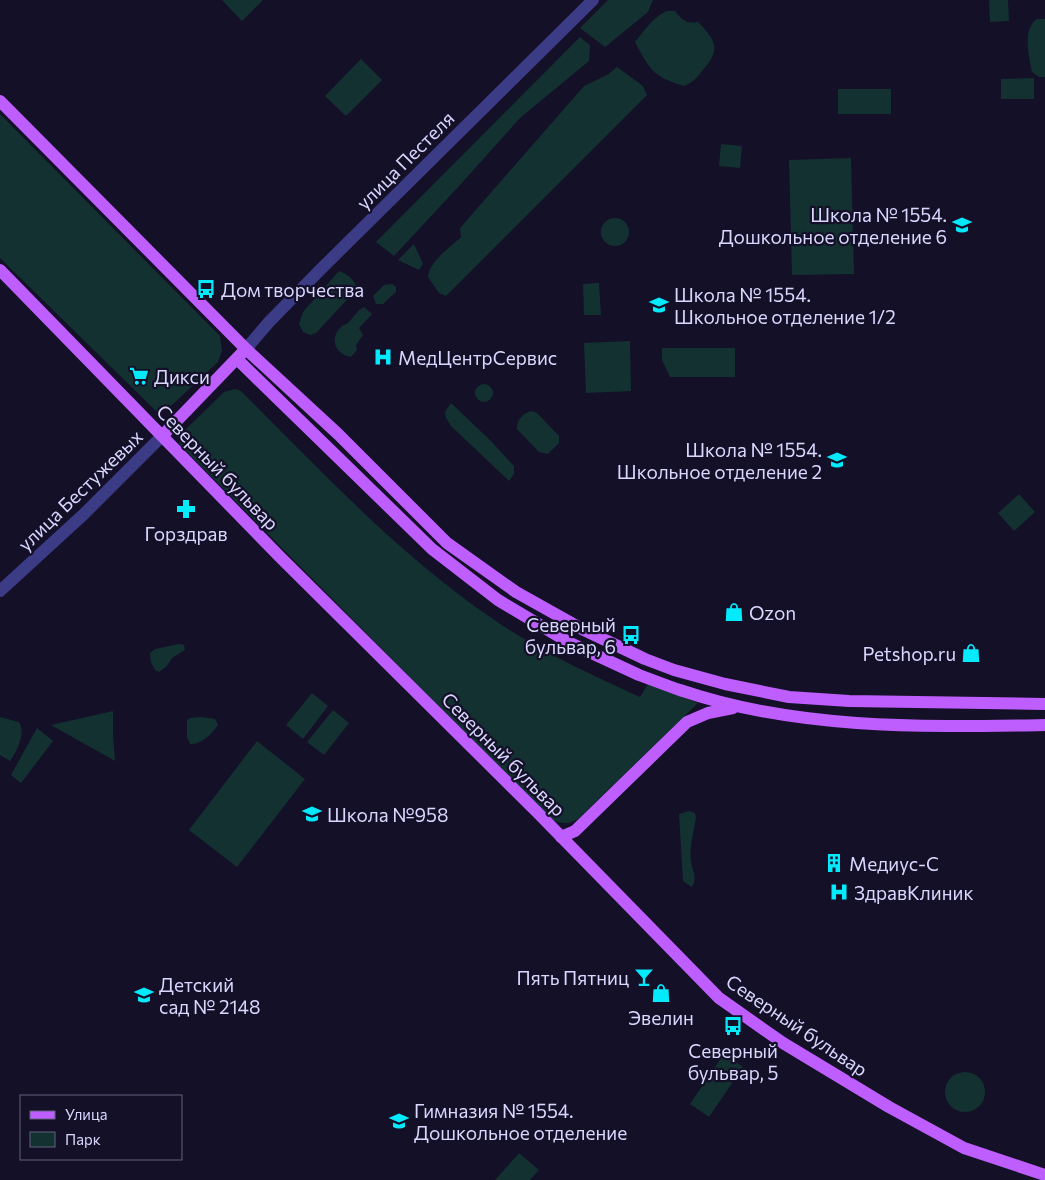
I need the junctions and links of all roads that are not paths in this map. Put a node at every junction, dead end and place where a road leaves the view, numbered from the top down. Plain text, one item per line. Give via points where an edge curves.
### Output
1 (593, 0) edge
2 (0, 100) edge
3 (0, 270) edge
4 (246, 349) junction
5 (236, 359) junction
6 (162, 435) junction
7 (0, 590) edge
8 (1045, 704) edge
9 (737, 707) junction
10 (1045, 725) edge
11 (561, 837) junction
12 (1045, 1176) edge

1 - 4 street, улица Пестеля via 320,270
2 - 4 main road
3 - 6 main road, Северный бульвар
4 - 5 main road, улица Бестужевых
4 - 8 main road via 338,434 446,543 516,592 645,659 725,684 789,696 849,701
5 - 6 main road, улица Бестужевых
5 - 9 main road via 432,549 498,600 570,643 639,675
6 - 7 street, улица Бестужевых via 84,514
6 - 11 main road, Северный бульвар
9 - 10 main road via 845,722
9 - 11 main road via 686,722 575,830
11 - 12 main road, Северный бульвар via 720,998 783,1043 881,1103 964,1148

